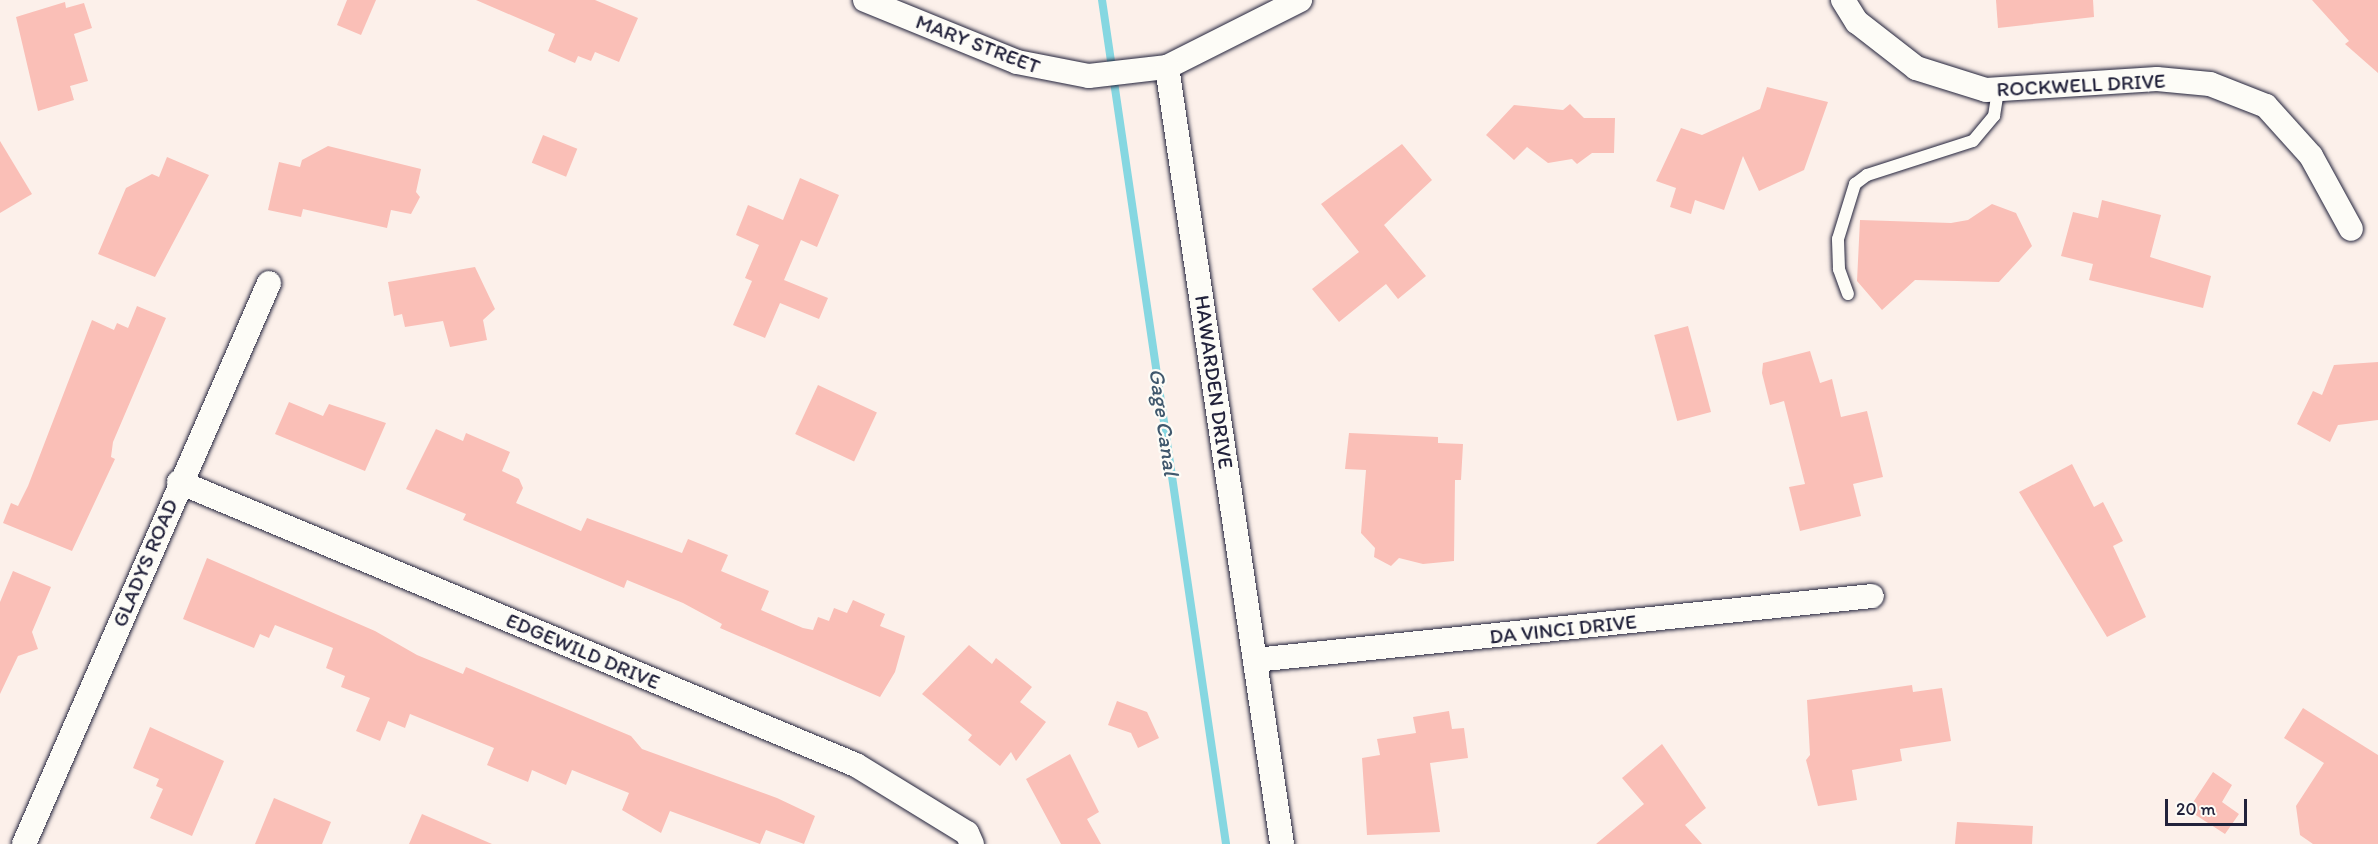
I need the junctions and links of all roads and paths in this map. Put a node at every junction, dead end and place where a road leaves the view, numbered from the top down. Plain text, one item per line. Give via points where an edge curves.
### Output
1 (864, 0) edge
2 (1300, 0) edge
3 (1844, 0) edge
4 (1167, 67) junction
5 (1998, 90) junction
6 (2351, 229) dead end
7 (269, 283) dead end
8 (1848, 294) dead end
9 (179, 482) junction
10 (1872, 596) dead end
11 (1255, 660) junction
12 (24, 844) edge
13 (972, 844) edge
14 (1282, 844) edge

1 - 4 street, MARY STREET via 1017,62 1089,76
2 - 4 street
3 - 5 street, ROCKWELL DRIVE via 1857,22 1916,68
4 - 11 street, HAWARDEN DRIVE
5 - 6 street, ROCKWELL DRIVE via 2157,79 2210,84 2266,106 2311,156
5 - 8 lane via 1994,116 1973,141 1868,175 1855,184 1838,239 1839,269
7 - 9 street, GLADYS ROAD
9 - 12 street, GLADYS ROAD
9 - 13 street, EDGEWILD DRIVE via 856,765 966,833
10 - 11 street, DA VINCI DRIVE
11 - 14 street, HAWARDEN DRIVE

